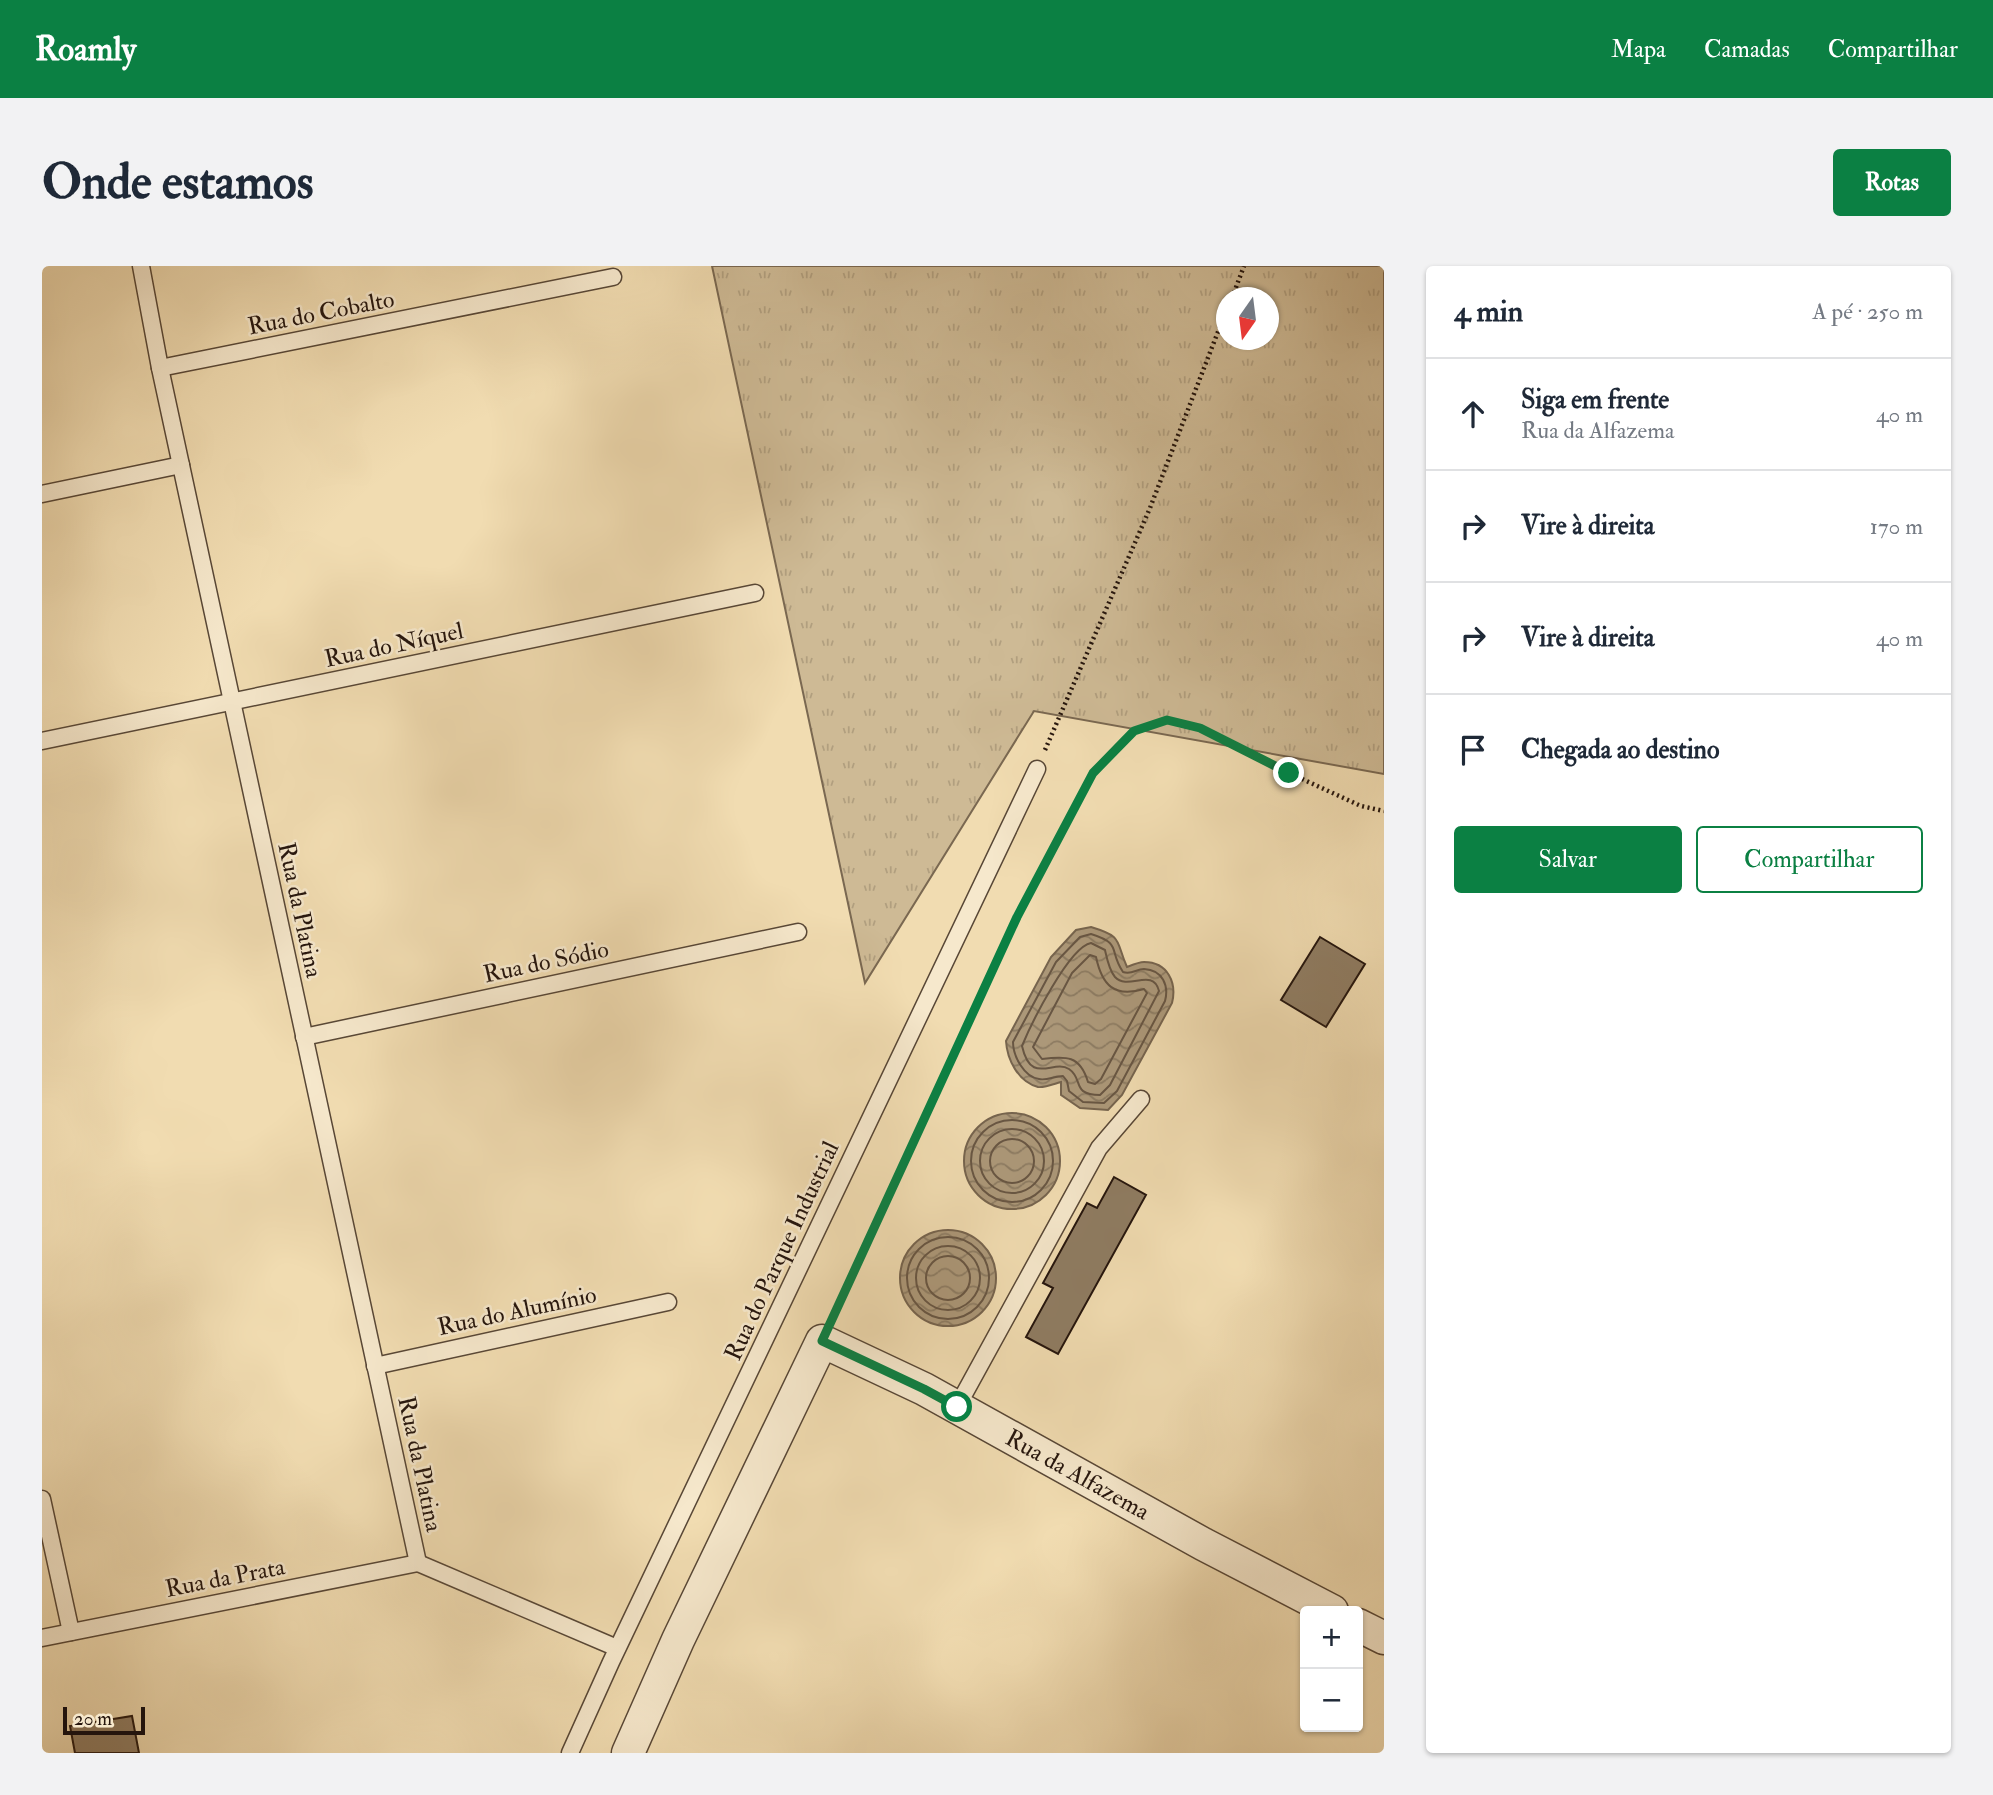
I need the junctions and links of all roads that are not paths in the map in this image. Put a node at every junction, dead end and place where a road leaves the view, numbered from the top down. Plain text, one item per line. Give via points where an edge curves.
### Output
1 (141, 266) edge
2 (613, 277) dead end
3 (160, 368) junction
4 (181, 466) junction
5 (42, 494) edge
6 (755, 593) dead end
7 (232, 701) junction
8 (42, 741) edge
9 (1037, 769) road end
10 (798, 932) dead end
11 (304, 1037) junction
12 (1141, 1099) dead end
13 (668, 1302) dead end
14 (375, 1366) junction
15 (957, 1407) junction
16 (42, 1499) edge
17 (418, 1563) junction
18 (1322, 1606) edge
19 (1363, 1628) edge
20 (71, 1632) junction
21 (42, 1638) edge
22 (1384, 1638) edge
23 (617, 1648) junction
24 (570, 1753) edge
25 (628, 1753) edge

1 - 3 lane, Rua da Platina
2 - 3 lane, Rua do Cobalto
3 - 4 lane, Rua da Platina
4 - 5 lane
4 - 7 lane, Rua da Platina
6 - 7 lane, Rua do Níquel
7 - 8 lane, Rua do Níquel
7 - 11 lane, Rua da Platina
9 - 23 lane, Rua do Parque Industrial
10 - 11 lane, Rua do Sódio
11 - 14 lane, Rua da Platina
12 - 15 lane via 1099,1148
13 - 14 lane, Rua do Alumínio
14 - 17 lane, Rua da Platina
15 - 18 street, Rua da Alfazema
15 - 25 street, Rua da Alfazema via 822,1341
16 - 20 lane
17 - 20 lane, Rua da Prata
17 - 23 lane
19 - 22 street
20 - 21 lane, Rua da Prata
23 - 24 lane, Rua do Parque Industrial

